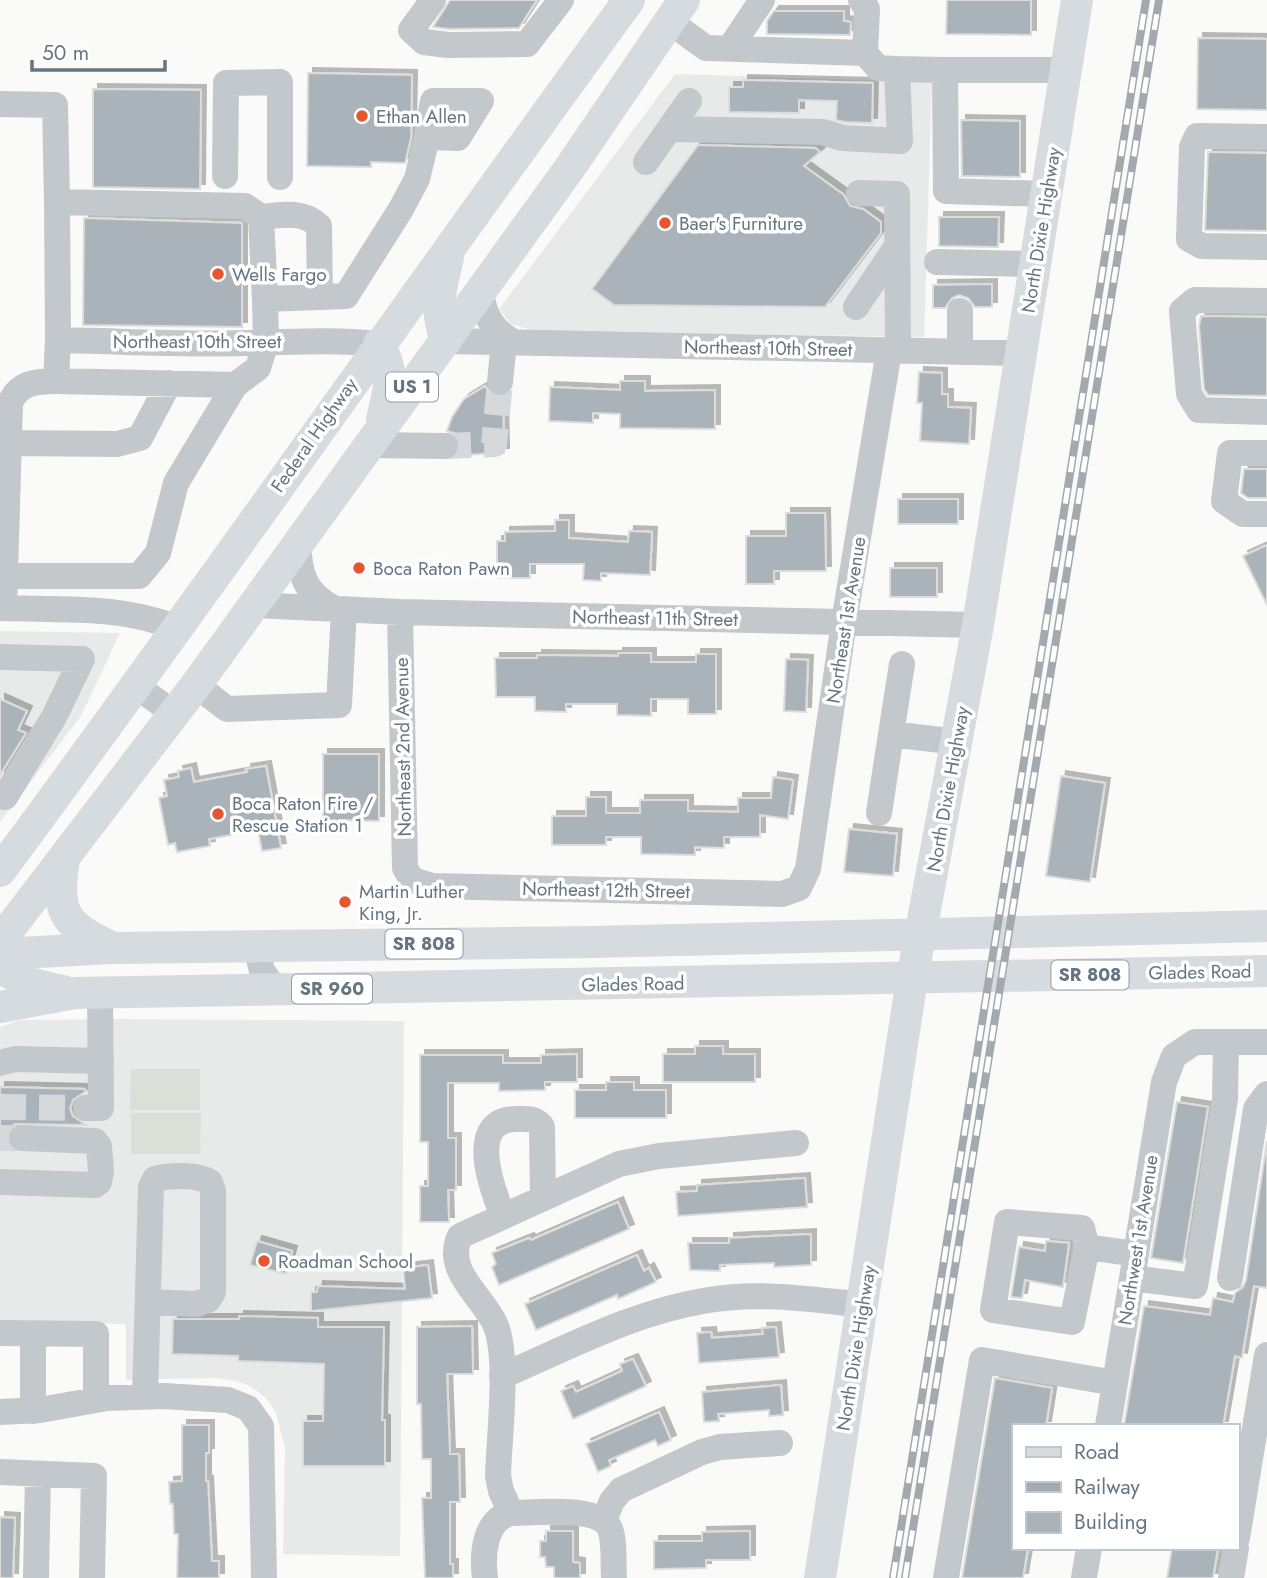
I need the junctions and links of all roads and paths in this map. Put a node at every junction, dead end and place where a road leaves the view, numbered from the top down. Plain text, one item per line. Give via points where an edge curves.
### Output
1 (433, 0) edge
2 (561, 0) edge
3 (762, 0) edge
4 (861, 0) edge
5 (1077, 0) edge
6 (625, 1) edge
7 (677, 11) edge
8 (730, 48) junction
9 (865, 53) junction
10 (897, 69) junction
11 (945, 70) junction
12 (1066, 70) junction
13 (689, 101) dead end
14 (0, 104) edge
15 (669, 129) junction
16 (1267, 136) edge
17 (427, 137) dead end
18 (646, 162) dead end
19 (225, 176) dead end
20 (280, 177) dead end
21 (859, 193) dead end
22 (1046, 194) junction
23 (57, 202) junction
24 (261, 217) junction
25 (452, 243) junction
26 (897, 246) junction
27 (1267, 247) edge
28 (937, 262) dead end
29 (1035, 264) junction
30 (481, 292) junction
31 (320, 298) junction
32 (265, 299) junction
33 (1267, 300) edge
34 (856, 307) dead end
35 (960, 311) dead end
36 (58, 340) junction
37 (446, 341) junction
38 (266, 342) junction
39 (509, 342) junction
40 (379, 344) junction
41 (893, 351) junction
42 (960, 352) junction
43 (1021, 353) junction
44 (55, 381) junction
45 (500, 382) tunnel mouth
46 (169, 383) junction
47 (235, 385) junction
48 (1267, 412) edge
49 (375, 438) junction
50 (9, 443) junction
51 (445, 446) tunnel mouth
52 (1267, 453) edge
53 (1267, 514) edge
54 (298, 544) junction
55 (5, 576) junction
56 (55, 576) junction
57 (254, 605) junction
58 (2, 608) edge
59 (338, 609) junction
60 (54, 610) junction
61 (400, 612) junction
62 (844, 622) junction
63 (978, 625) junction
64 (177, 628) junction
65 (0, 657) edge
66 (902, 664) dead end
67 (196, 685) junction
68 (136, 686) junction
69 (174, 714) junction
70 (891, 734) junction
71 (957, 742) junction
72 (0, 796) edge
73 (879, 813) dead end
74 (64, 859) junction
75 (1, 866) edge
76 (412, 880) joint
77 (799, 888) joint
78 (1267, 926) edge
79 (922, 934) junction
80 (0, 941) edge
81 (256, 946) junction
82 (112, 948) junction
83 (0, 954) edge
84 (0, 966) edge
85 (1267, 971) edge
86 (912, 979) junction
87 (590, 985) joint
88 (276, 990) junction
89 (88, 993) junction
90 (0, 1007) edge
91 (1226, 1042) junction
92 (1267, 1042) edge
93 (101, 1061) junction
94 (0, 1063) edge
95 (1267, 1094) edge
96 (86, 1108) dead end
97 (22, 1138) tunnel mouth
98 (796, 1143) dead end
99 (0, 1182) edge
100 (543, 1198) junction
101 (503, 1216) junction
102 (1087, 1247) junction
103 (1134, 1266) junction
104 (1230, 1278) dead end
105 (148, 1303) junction
106 (863, 1306) junction
107 (0, 1333) edge
108 (33, 1334) junction
109 (1267, 1355) edge
110 (502, 1376) junction
111 (1115, 1383) junction
112 (145, 1396) junction
113 (96, 1400) junction
114 (33, 1411) junction
115 (0, 1412) edge
116 (1108, 1424) edge
117 (780, 1443) dead end
118 (0, 1472) edge
119 (37, 1474) junction
120 (1255, 1499) edge
121 (511, 1513) junction
122 (604, 1520) junction
123 (1239, 1534) edge
124 (1088, 1550) edge
125 (1236, 1550) edge
126 (36, 1578) edge
127 (92, 1578) edge
128 (264, 1578) edge
129 (485, 1578) edge
130 (614, 1578) edge
131 (820, 1578) edge
132 (946, 1578) edge
133 (1084, 1578) edge
134 (1231, 1578) edge

1 - 2 street via 411,30 424,42 448,45 527,44
3 - 8 street
4 - 9 street via 867,9
5 - 12 main road, North Dixie Highway
6 - 25 main road, Federal Highway / US 1
7 - 8 street via 706,48
7 - 30 main road, US 1
8 - 9 street
9 - 10 street via 878,68
10 - 11 street
10 - 15 street via 900,141 842,138 823,132
11 - 12 street
11 - 22 street via 946,191
12 - 22 main road, North Dixie Highway
13 - 15 street
14 - 23 street via 55,105
15 - 18 street
16 - 27 street via 1197,136 1192,147 1189,239 1202,246
17 - 31 street via 417,179 345,296
19 - 20 street via 226,83 279,82
21 - 26 street, Northeast 1st Avenue via 897,194
22 - 29 main road, North Dixie Highway
23 - 24 street via 245,206
23 - 36 street
24 - 31 street via 296,214 312,218 319,226
24 - 32 street
25 - 37 main road via 439,299
25 - 40 main road, Federal Highway / US 1
26 - 34 street
26 - 41 street, Northeast 1st Avenue
28 - 29 street
29 - 43 main road, North Dixie Highway
30 - 37 main road, US 1
30 - 39 street via 490,323
31 - 32 street
32 - 38 street
33 - 48 street via 1195,300 1182,311 1189,394 1199,410
35 - 42 street
36 - 38 street, Northeast 10th Street
36 - 44 street
37 - 39 street, Northeast 10th Street
37 - 49 main road, US 1
38 - 40 street, Northeast 10th Street
38 - 47 street via 258,368
39 - 41 street, Northeast 10th Street
39 - 45 street
40 - 49 main road via 391,376
40 - 64 main road, Federal Highway / US 1
41 - 42 street, Northeast 10th Street
41 - 62 street, Northeast 1st Avenue
42 - 43 street, Northeast 10th Street
43 - 63 main road, North Dixie Highway
44 - 46 street
44 - 50 street via 32,382 15,391 10,403
46 - 47 street
46 - 50 street via 140,439 117,444
47 - 56 street via 176,483 158,553 139,576
49 - 51 street
49 - 54 main road, US 1
50 - 55 street
52 - 53 street via 1230,453 1224,501 1243,514
54 - 57 main road, US 1
54 - 59 street via 309,591
55 - 56 street
55 - 58 street
56 - 60 street
57 - 59 street, Northeast 11th Street
57 - 67 main road, US 1
58 - 60 street
59 - 61 street, Northeast 11th Street
59 - 67 street via 339,705 226,709
60 - 64 street via 124,612
61 - 62 street, Northeast 11th Street
61 - 76 street, Northeast 2nd Avenue via 405,868
62 - 63 street, Northeast 11th Street
62 - 77 street, Northeast 1st Avenue via 808,869
63 - 71 main road, North Dixie Highway
64 - 68 main road, Federal Highway / US 1
65 - 72 street via 82,659 54,717 5,797
66 - 70 street
67 - 69 main road, US 1
68 - 69 street
68 - 75 main road, Federal Highway / US 1
69 - 74 main road, US 1
70 - 71 street
70 - 73 street
71 - 79 main road, North Dixie Highway
74 - 80 main road, US 1
74 - 82 main road via 59,887 68,917 84,935
76 - 77 street, Northeast 12th Street via 432,886 769,894
78 - 79 main road, SR 808
79 - 81 main road, SR 808
79 - 86 main road, North Dixie Highway
81 - 82 main road, SR 808
81 - 88 street via 262,971
82 - 83 main road, SR 808
84 - 89 main road via 41,988
85 - 86 main road, Glades Road / SR 808
86 - 87 main road, Glades Road / SR 808
86 - 106 main road, North Dixie Highway
87 - 88 main road, Glades Road / SR 960
88 - 89 main road, Glades Road / SR 960
89 - 90 main road, Glades Road / SR 960
89 - 93 street
91 - 92 street
91 - 103 street, Northwest 1st Avenue via 1195,1042 1174,1056 1164,1082
91 - 103 street via 1225,1099 1195,1286
93 - 94 street via 15,1059
93 - 96 street via 101,1108
95 - 104 street via 1256,1109
97 - 99 street via 95,1141 99,1182
98 - 100 street via 619,1164
100 - 101 street
100 - 101 street via 542,1127 531,1119 505,1119 489,1134 486,1157
101 - 110 street via 460,1236 456,1245 459,1270 495,1325
102 - 102 street via 1082,1228 1007,1222 993,1310 1072,1322
102 - 103 street
103 - 111 street, Northwest 1st Avenue
105 - 105 street via 197,1304 213,1292 212,1191 203,1178 163,1177 155,1179 151,1187
105 - 112 street
106 - 110 street via 766,1296 705,1300 630,1321
106 - 131 main road, North Dixie Highway
107 - 108 street
108 - 113 street via 96,1334
108 - 114 street
109 - 120 street
110 - 121 street via 498,1476
111 - 116 street, Northwest 1st Avenue
111 - 132 street via 982,1360
112 - 113 street
112 - 128 street via 228,1400 248,1409 261,1426
113 - 114 street
114 - 115 street
117 - 122 street via 702,1452 621,1490
118 - 119 street
119 - 126 street
119 - 127 street via 94,1476
120 - 123 street
121 - 122 street via 591,1513
121 - 129 street via 500,1516 492,1526 485,1546
122 - 130 street via 610,1530
124 - 133 street
125 - 134 street

